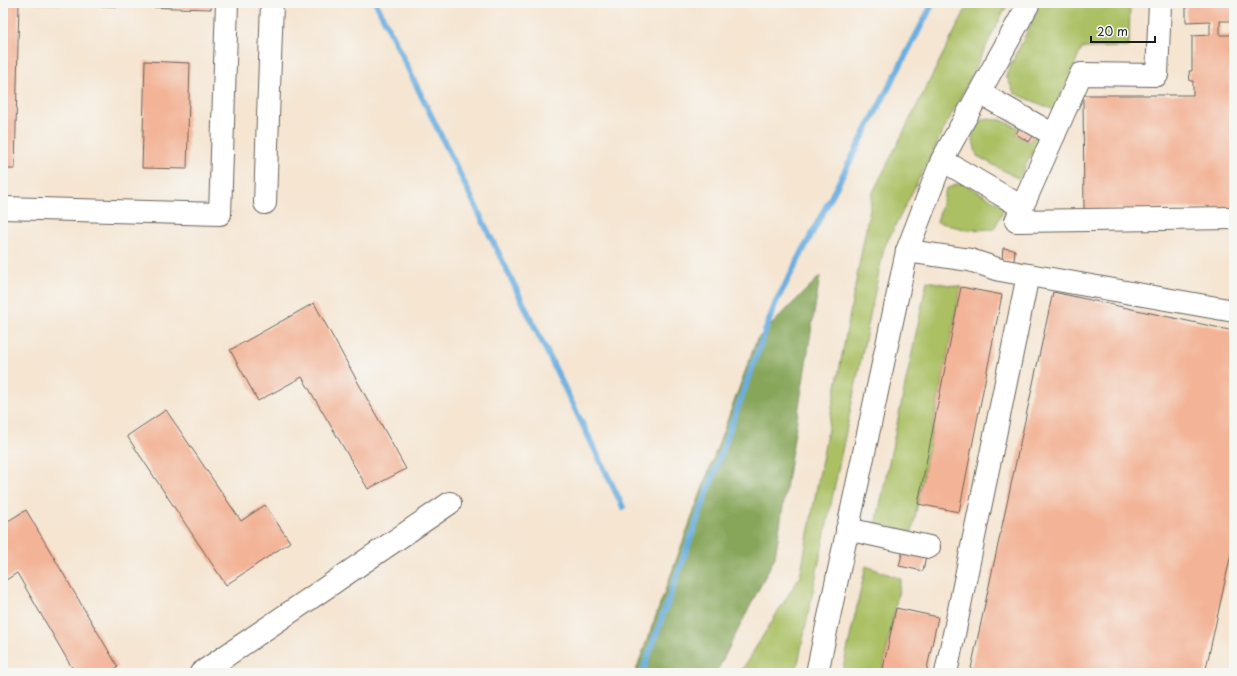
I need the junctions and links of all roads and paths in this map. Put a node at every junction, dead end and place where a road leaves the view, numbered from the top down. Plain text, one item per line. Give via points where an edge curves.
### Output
1 (227, 3) edge
2 (272, 3) edge
3 (1029, 3) edge
4 (1160, 3) edge
5 (980, 93) junction
6 (1054, 135) junction
7 (942, 160) junction
8 (265, 203) dead end
9 (1022, 207) junction
10 (3, 208) edge
11 (1234, 218) edge
12 (907, 250) junction
13 (1028, 275) junction
14 (1234, 311) edge
15 (450, 503) dead end
16 (847, 529) junction
17 (929, 547) dead end
18 (201, 673) edge
19 (817, 673) edge
20 (946, 673) edge

1 - 10 lane via 220,214
2 - 8 lane
3 - 5 lane
4 - 6 lane via 1157,75 1081,74
5 - 6 lane
5 - 7 lane
6 - 9 lane
7 - 9 lane
7 - 12 lane
9 - 11 lane via 1016,221
12 - 13 lane via 970,260 1000,270
12 - 16 lane
13 - 14 lane
13 - 20 lane
15 - 18 lane
16 - 17 lane
16 - 19 lane

